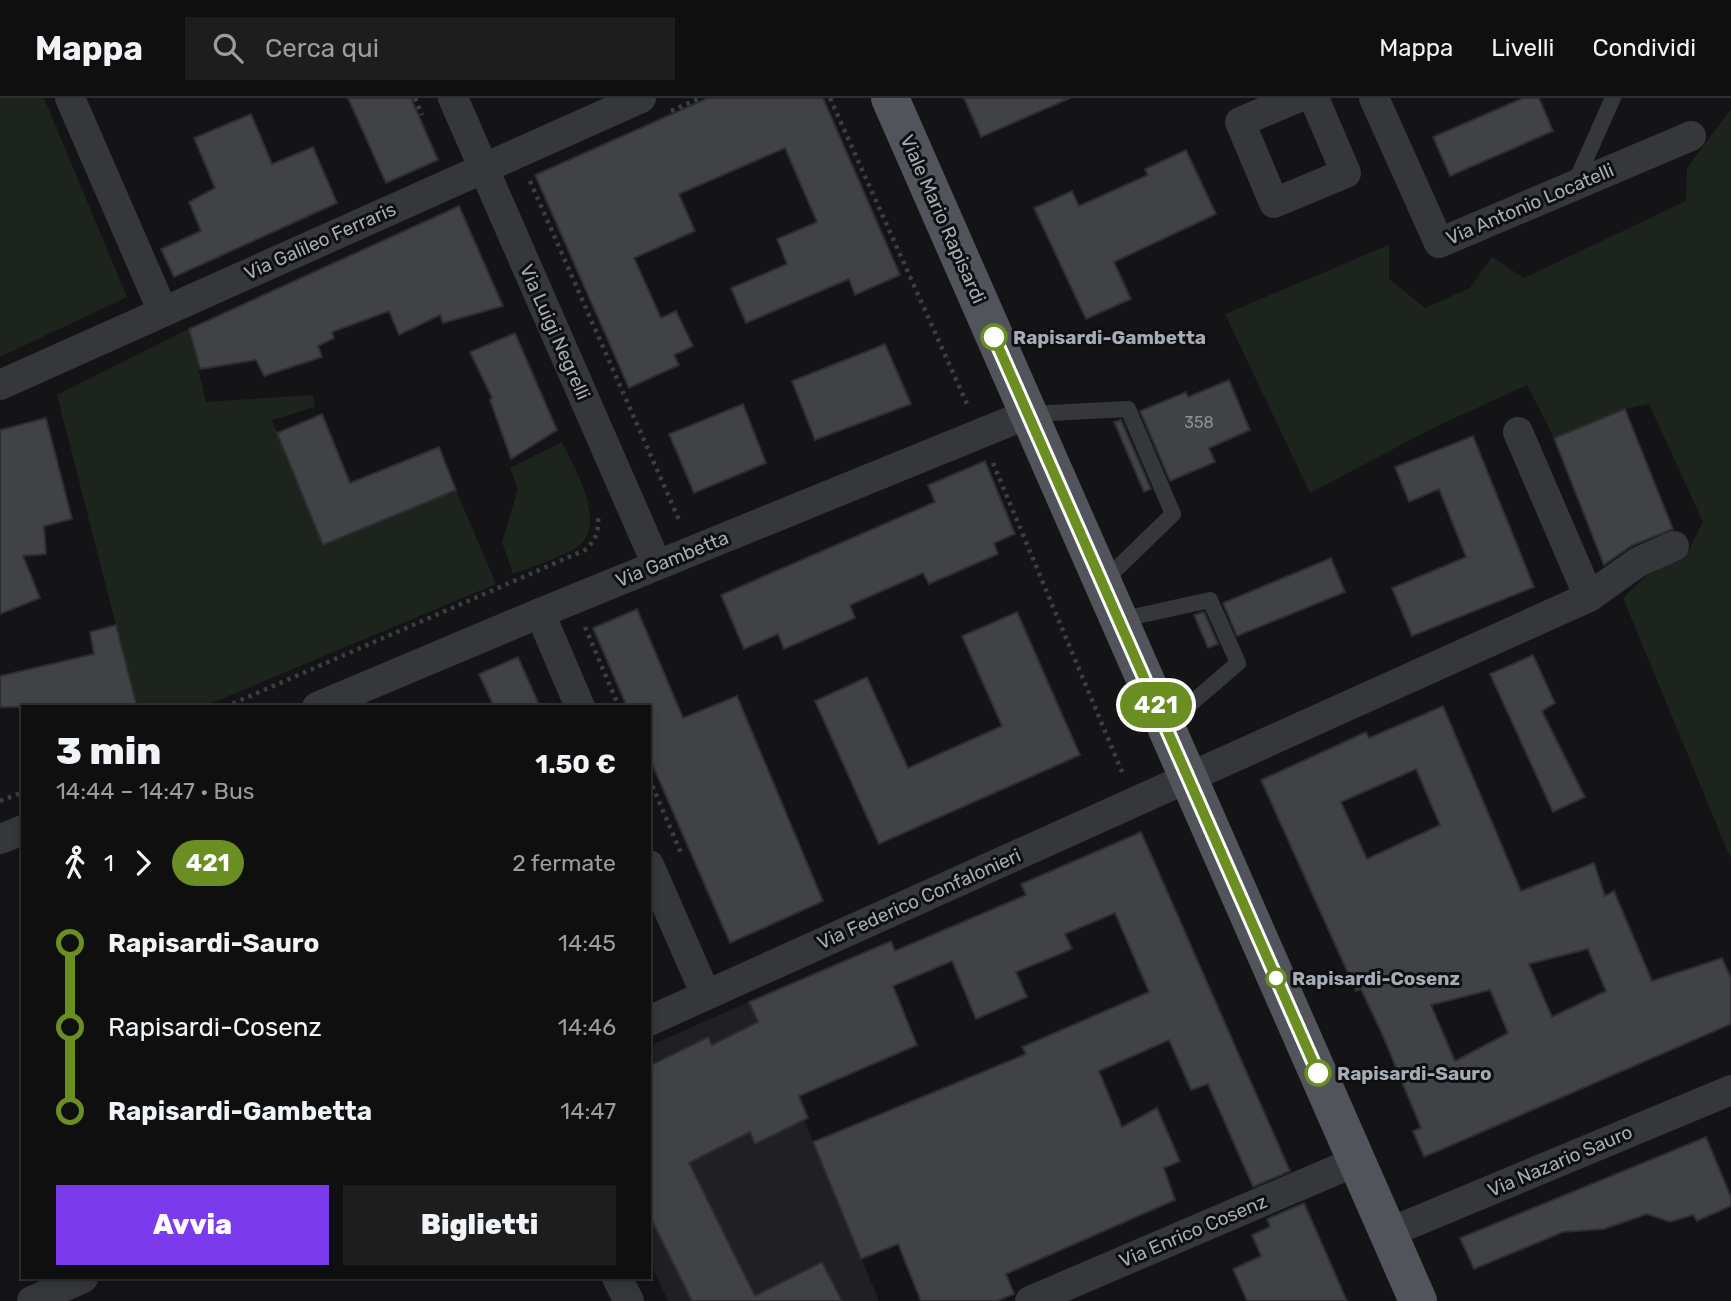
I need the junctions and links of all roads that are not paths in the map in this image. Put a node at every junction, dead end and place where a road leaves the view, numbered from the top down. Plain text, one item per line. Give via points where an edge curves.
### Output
1 (71, 98) edge
2 (453, 98) edge
3 (890, 98) edge
4 (1297, 98) edge
5 (1314, 98) edge
6 (1374, 98) edge
7 (1613, 98) edge
8 (652, 106) edge
9 (1691, 136) dead end
10 (484, 168) junction
11 (1575, 183) junction
12 (163, 312) junction
13 (0, 385) edge
14 (1028, 414) junction
15 (1518, 432) dead end
16 (1674, 546) dead end
17 (657, 565) junction
18 (1102, 583) junction
19 (1589, 597) junction
20 (540, 613) junction
21 (1119, 620) junction
22 (322, 705) edge
23 (579, 705) edge
24 (1165, 726) junction
25 (1188, 778) junction
26 (21, 831) edge
27 (0, 839) edge
28 (651, 870) edge
29 (706, 995) junction
30 (651, 1020) edge
31 (1731, 1090) edge
32 (1357, 1161) junction
33 (1388, 1233) junction
34 (81, 1279) edge
35 (618, 1279) edge
36 (32, 1301) edge
37 (629, 1301) edge
38 (1030, 1301) edge
39 (1418, 1301) edge

1 - 12 street
2 - 10 street, Via Luigi Negrelli
3 - 14 main road, Viale Mario Rapisardi
4 - 5 street via 1240,122 1274,203 1346,173
6 - 11 street, Via Antonio Locatelli via 1439,243
7 - 11 lane
8 - 10 street, Via Galileo Ferraris
9 - 11 street, Via Antonio Locatelli
10 - 12 street, Via Galileo Ferraris
10 - 17 street, Via Luigi Negrelli
12 - 13 street, Via Galileo Ferraris
14 - 17 street, Via Gambetta
14 - 18 main road, Viale Mario Rapisardi
14 - 18 lane via 1128,409 1173,514
15 - 19 street
16 - 19 street, Via Federico Confalonieri via 1638,562
17 - 20 street, Via Gambetta
18 - 21 main road, Viale Mario Rapisardi
19 - 25 street, Via Federico Confalonieri
20 - 22 street, Via Gambetta
20 - 23 street
21 - 24 main road, Viale Mario Rapisardi
21 - 24 lane via 1210,600 1238,663
24 - 25 main road, Viale Mario Rapisardi
25 - 29 street, Via Federico Confalonieri
25 - 32 main road, Viale Mario Rapisardi
26 - 27 street
28 - 29 street
29 - 30 street, Via Federico Confalonieri
31 - 33 street, Via Nazario Sauro
32 - 33 main road, Viale Mario Rapisardi
32 - 38 street, Via Enrico Cosenz
33 - 39 main road, Viale Mario Rapisardi
34 - 36 street
35 - 37 street

